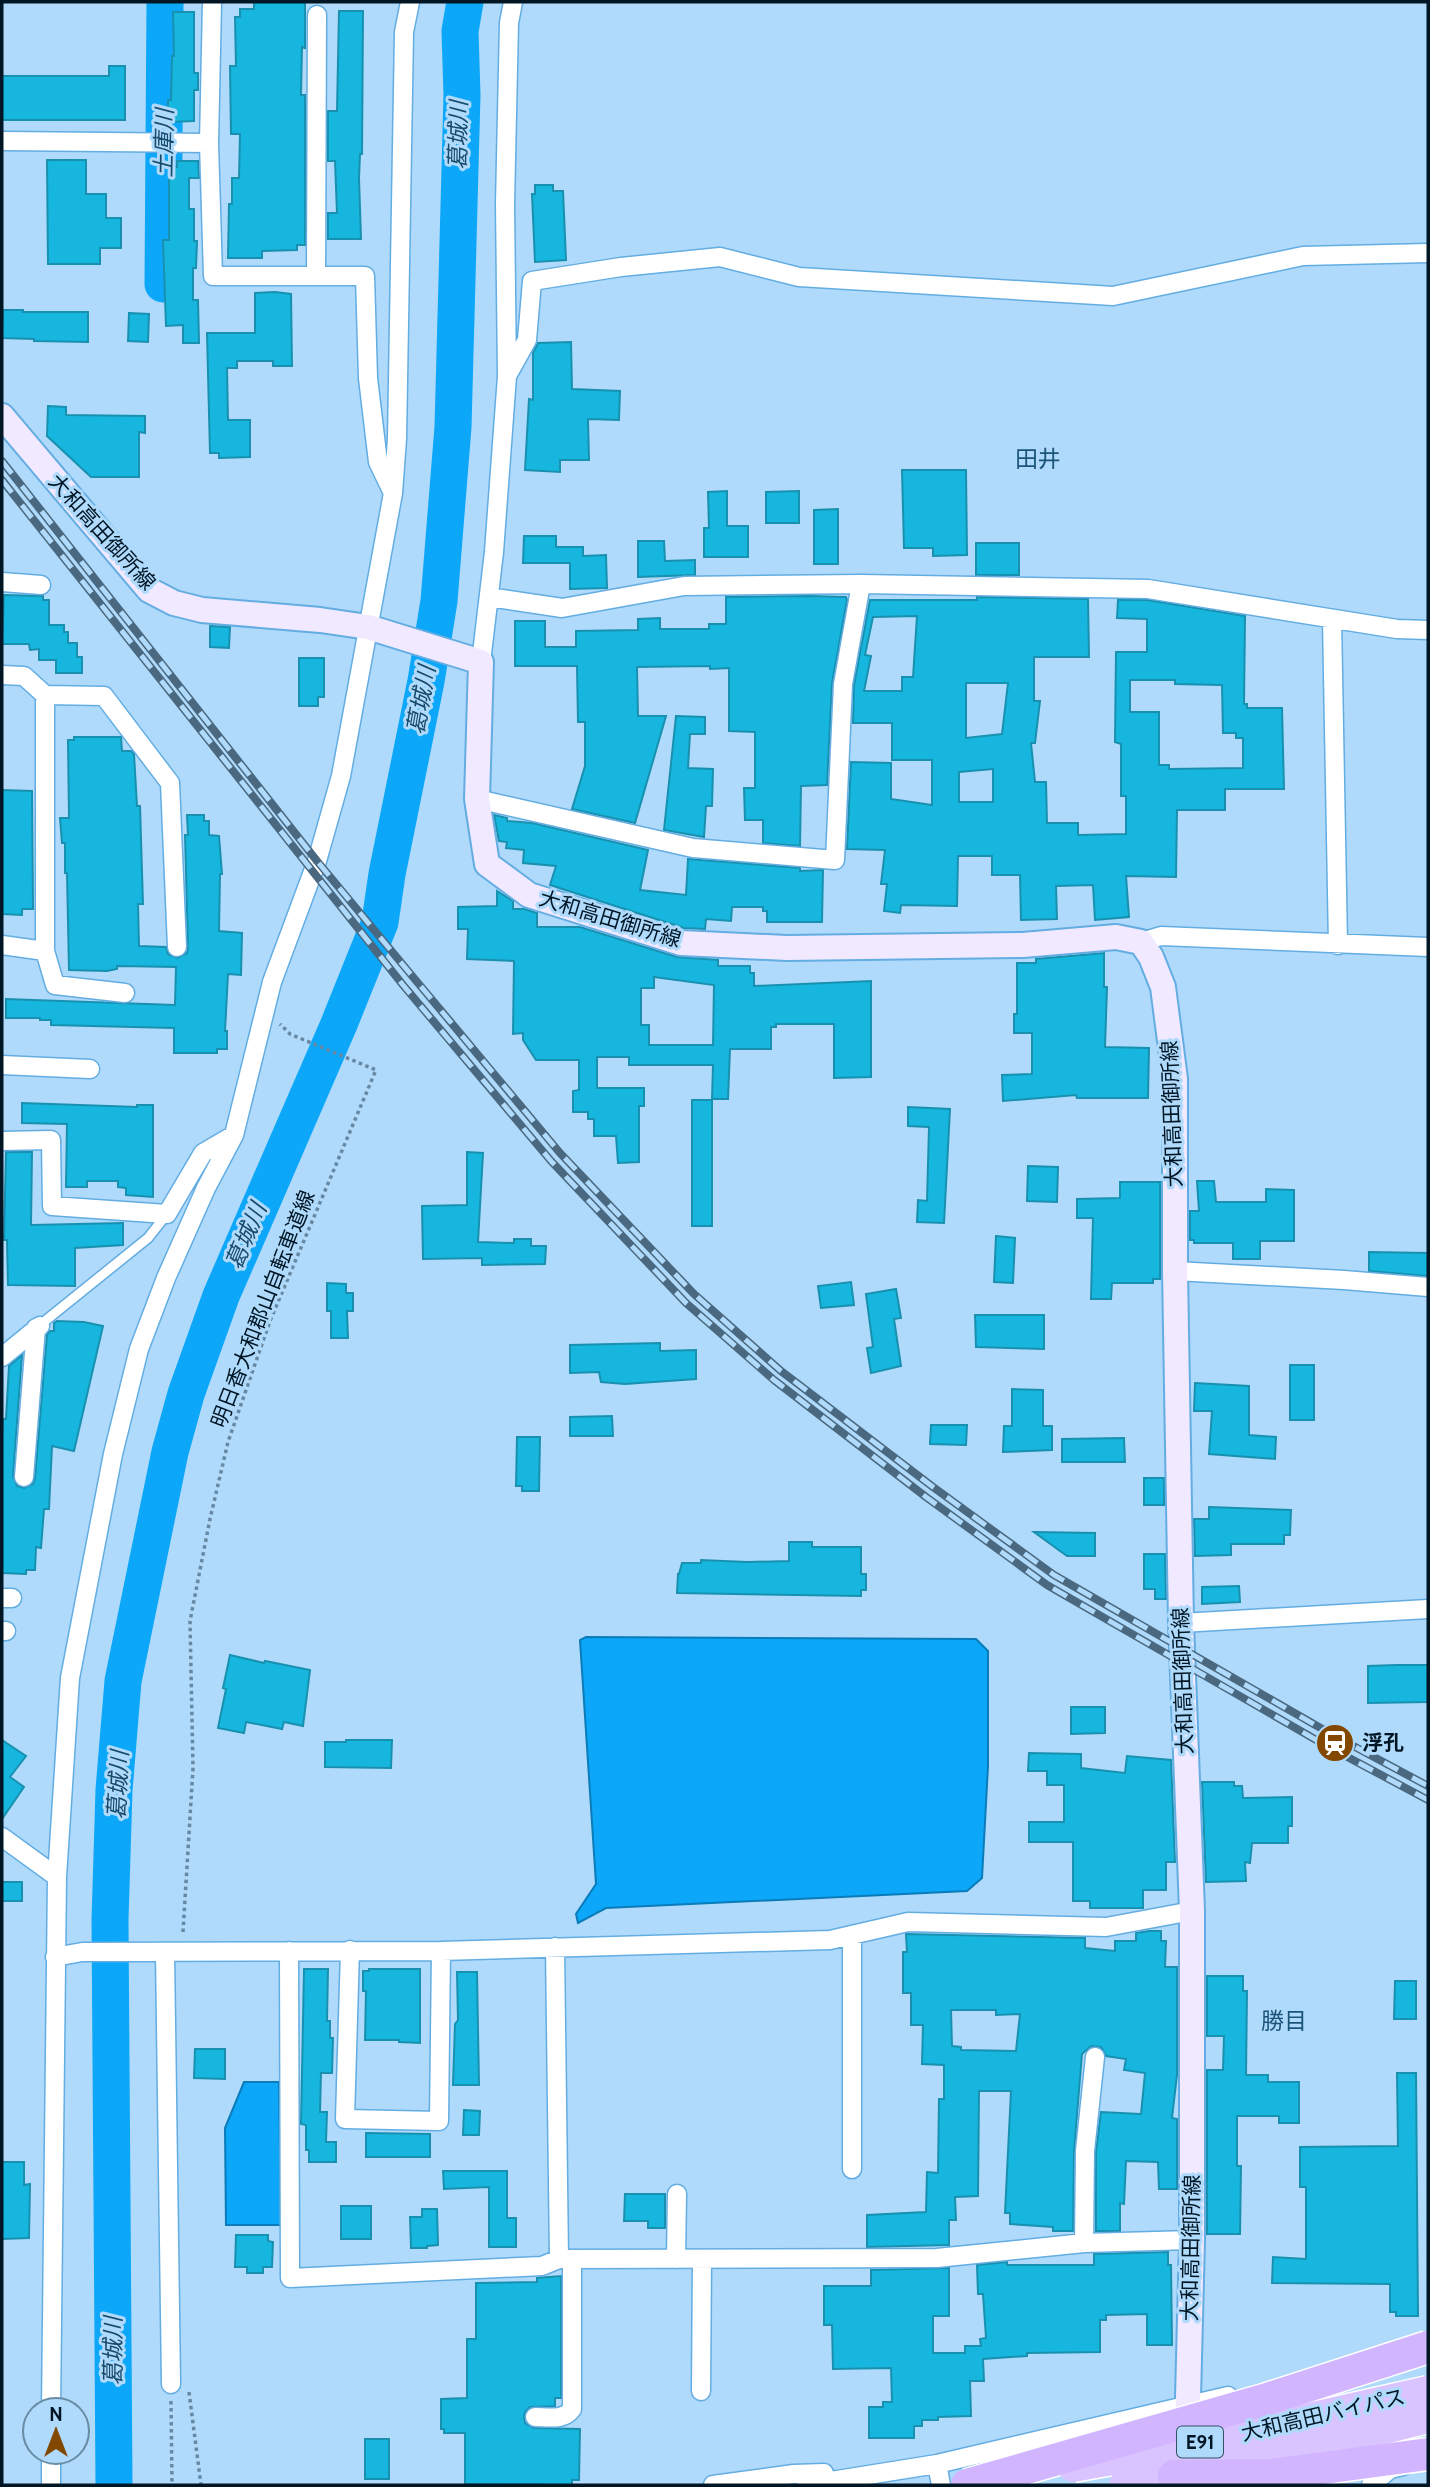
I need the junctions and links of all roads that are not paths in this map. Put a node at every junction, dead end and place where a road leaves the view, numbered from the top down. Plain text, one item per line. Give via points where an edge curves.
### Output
1 (212, 2) edge
2 (411, 2) edge
3 (513, 2) edge
4 (317, 15) dead end
5 (2, 141) edge
6 (209, 143) junction
7 (1428, 253) edge
8 (316, 276) junction
9 (508, 376) junction
10 (2, 416) edge
11 (393, 493) junction
12 (2, 582) edge
13 (861, 584) junction
14 (41, 585) dead end
15 (489, 597) junction
16 (1332, 619) junction
17 (1428, 630) edge
18 (377, 631) junction
19 (471, 659) junction
20 (2, 675) edge
21 (45, 695) junction
22 (477, 799) junction
23 (1142, 942) junction
24 (2, 945) edge
25 (1338, 945) junction
26 (177, 947) dead end
27 (1428, 947) edge
28 (46, 951) junction
29 (125, 993) dead end
30 (2, 1065) edge
31 (90, 1069) dead end
32 (234, 1135) junction
33 (2, 1141) edge
34 (167, 1214) junction
35 (1175, 1272) junction
36 (1428, 1287) edge
37 (41, 1325) junction
38 (2, 1357) edge
39 (24, 1477) dead end
40 (1428, 1609) edge
41 (1181, 1623) junction
42 (2, 1837) edge
43 (57, 1877) junction
44 (1192, 1911) junction
45 (852, 1935) junction
46 (555, 1947) junction
47 (350, 1950) junction
48 (289, 1951) junction
49 (441, 1951) junction
50 (167, 1953) junction
51 (55, 1956) junction
52 (1095, 2057) dead end
53 (852, 2169) dead end
54 (677, 2194) dead end
55 (1192, 2240) junction
56 (1084, 2243) junction
57 (565, 2259) junction
58 (676, 2259) junction
59 (702, 2259) junction
60 (1428, 2341) edge
61 (1428, 2347) edge
62 (1428, 2364) edge
63 (171, 2385) road end
64 (701, 2390) dead end
65 (1428, 2391) edge
66 (51, 2396) edge
67 (1230, 2396) junction
68 (1187, 2404) junction
69 (1428, 2406) edge
70 (535, 2417) dead end
71 (1428, 2418) edge
72 (1428, 2442) edge
73 (1428, 2457) edge
74 (937, 2464) junction
75 (51, 2466) edge
76 (868, 2476) junction
77 (1181, 2481) edge
78 (51, 2485) edge
79 (713, 2485) edge
80 (806, 2485) edge
81 (941, 2485) edge
82 (968, 2485) edge
83 (1124, 2485) edge
84 (1298, 2485) edge
85 (1371, 2485) edge

1 - 6 street
2 - 11 street via 404,32
3 - 9 street via 505,204
4 - 8 street
5 - 6 street
6 - 8 street via 213,276
7 - 9 street via 1303,256 1113,296 799,277 720,257 621,267 532,281 527,340
8 - 11 street via 365,276 368,378 378,462
9 - 15 street
10 - 18 main road, 大和高田御所線 via 149,590 202,610 320,620
11 - 18 street
12 - 14 street
13 - 15 street via 684,586 562,608
13 - 16 street via 1148,589
13 - 22 street via 844,684 835,860 693,848
15 - 19 street
16 - 17 street
16 - 25 street
18 - 19 main road, 大和高田御所線
18 - 32 street via 317,861 272,982
19 - 22 main road, 大和高田御所線
20 - 21 street via 24,676
21 - 26 street via 104,696 170,782
21 - 28 street
22 - 23 main road, 大和高田御所線 via 487,864 529,895 681,943 787,948 1023,945 1116,937
23 - 25 street via 1161,936
23 - 35 main road, 大和高田御所線 via 1163,987 1175,1079
24 - 28 street
25 - 27 street
28 - 29 street via 55,985
30 - 31 street
32 - 34 street via 203,1153
32 - 43 street via 166,1278 139,1349 113,1454 70,1678
33 - 34 street via 51,1140 52,1206
34 - 37 lane via 148,1238
35 - 36 street
35 - 41 main road, 大和高田御所線
37 - 38 street
37 - 39 street
40 - 41 street
41 - 44 main road, 大和高田御所線
42 - 43 street
43 - 51 street
44 - 45 street via 1106,1927 908,1922
44 - 55 main road, 大和高田御所線
45 - 46 street via 830,1940
45 - 53 street
46 - 49 street
46 - 57 street
47 - 48 street
47 - 49 street
47 - 49 street via 345,2119 439,2121
48 - 50 street
48 - 57 street via 290,2278 542,2266
50 - 51 street
50 - 63 street
51 - 66 street
52 - 56 street via 1085,2151
54 - 58 street
55 - 56 street
55 - 68 main road, 大和高田御所線
56 - 59 street via 937,2258
57 - 58 street
57 - 70 street via 572,2409 563,2417
58 - 59 street
59 - 64 street
60 - 67 street
61 - 82 highway, bridge via 1264,2400
62 - 67 street via 1341,2384
65 - 82 highway, 大和高田バイパス / E91, bridge via 1163,2451
67 - 68 street
68 - 74 street
68 - 77 main road, 大和高田御所線
69 - 84 street via 1317,2437
71 - 77 highway, 大和高田バイパス / E91, bridge
72 - 84 street via 1328,2467
73 - 77 highway, bridge
73 - 85 street via 1390,2469
74 - 76 street
74 - 81 street
75 - 78 street
76 - 79 street via 814,2473
76 - 80 street
77 - 83 highway, 大和高田バイパス / E91, bridge

